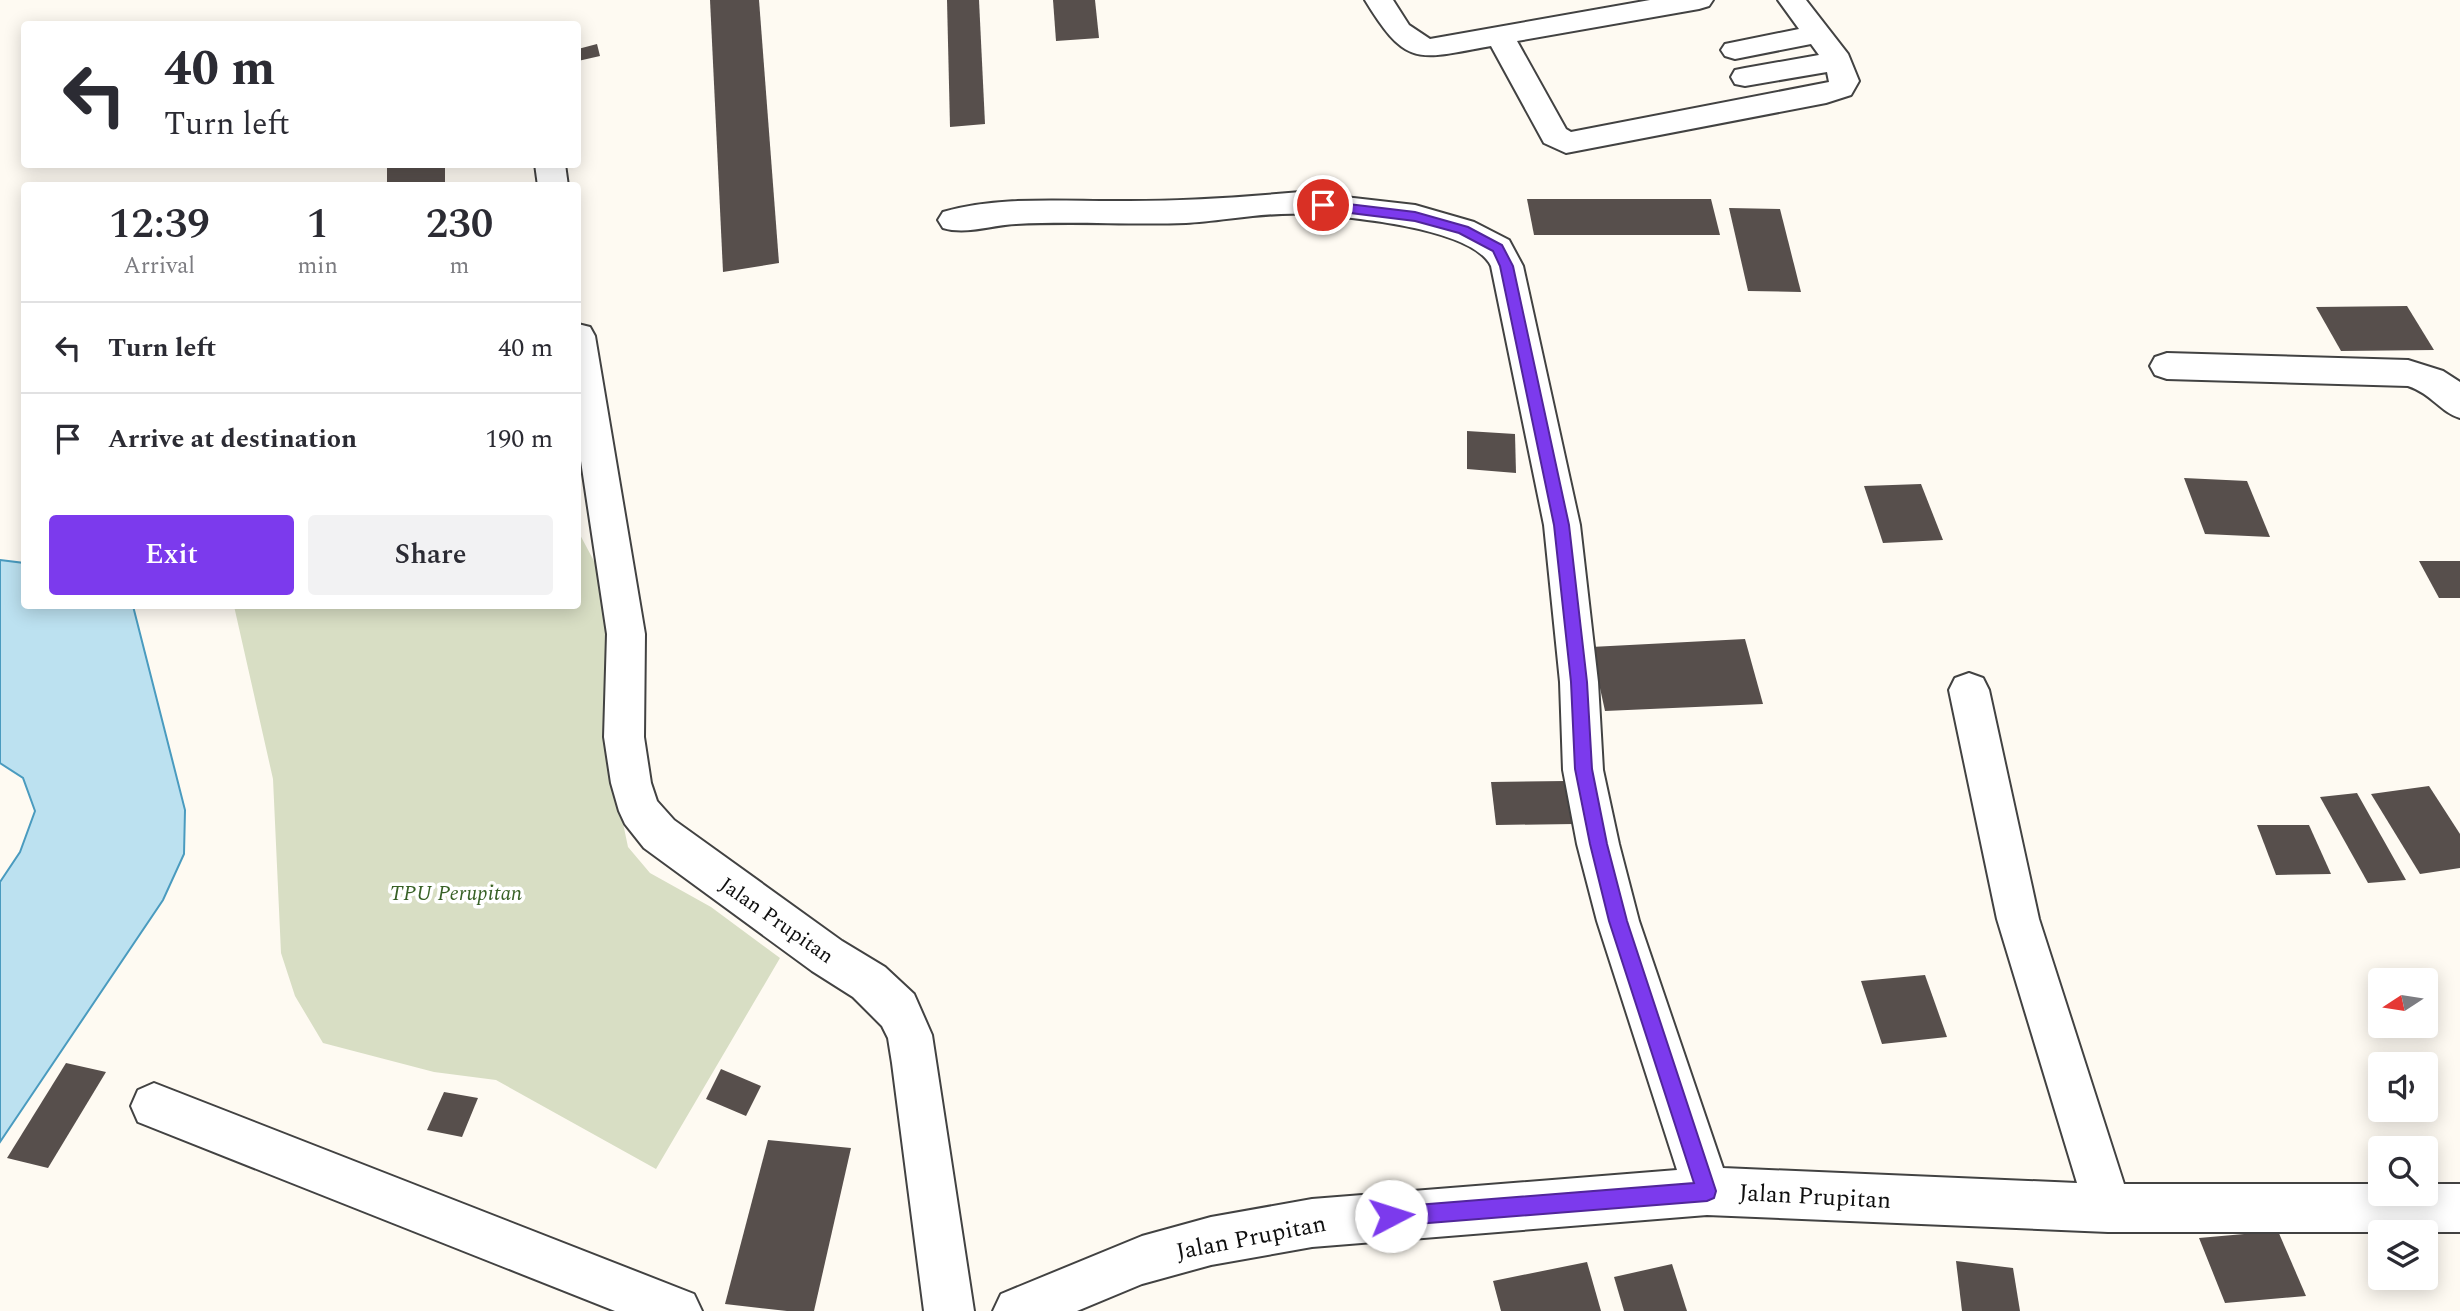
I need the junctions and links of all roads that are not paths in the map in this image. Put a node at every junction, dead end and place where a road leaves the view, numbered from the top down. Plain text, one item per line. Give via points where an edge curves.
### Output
1 (1379, 0) edge
2 (1699, 0) edge
3 (1792, 0) edge
4 (1818, 34) junction
5 (1499, 35) junction
6 (1735, 50) dead end
7 (1838, 61) junction
8 (1745, 77) dead end
9 (954, 220) dead end
10 (581, 355) edge
11 (2167, 366) dead end
12 (2460, 405) edge
13 (1969, 690) dead end
14 (154, 1106) dead end
15 (1707, 1191) junction
16 (2108, 1208) junction
17 (2460, 1208) edge
18 (677, 1311) edge
19 (948, 1311) edge
20 (1018, 1311) edge

1 - 5 street via 1402,38 1412,44 1430,48
2 - 5 street
3 - 4 street
4 - 6 street
4 - 7 street
5 - 7 street via 1555,136 1566,143 1826,93 1841,88 1844,81
7 - 8 street
9 - 15 street via 1016,213 1186,212 1301,203 1415,216 1463,230 1497,248 1507,266 1562,525 1583,769 1598,844 1618,921
10 - 19 street, Jalan Prupitan via 626,634 624,737 640,811 659,834 869,982 898,1010 910,1035 915,1063
11 - 12 street via 2408,373 2441,385
13 - 16 street via 2018,919
14 - 18 street
15 - 16 street, Jalan Prupitan
15 - 20 street, Jalan Prupitan via 1312,1223 1212,1241 1142,1260
16 - 17 street, Jalan Prupitan

